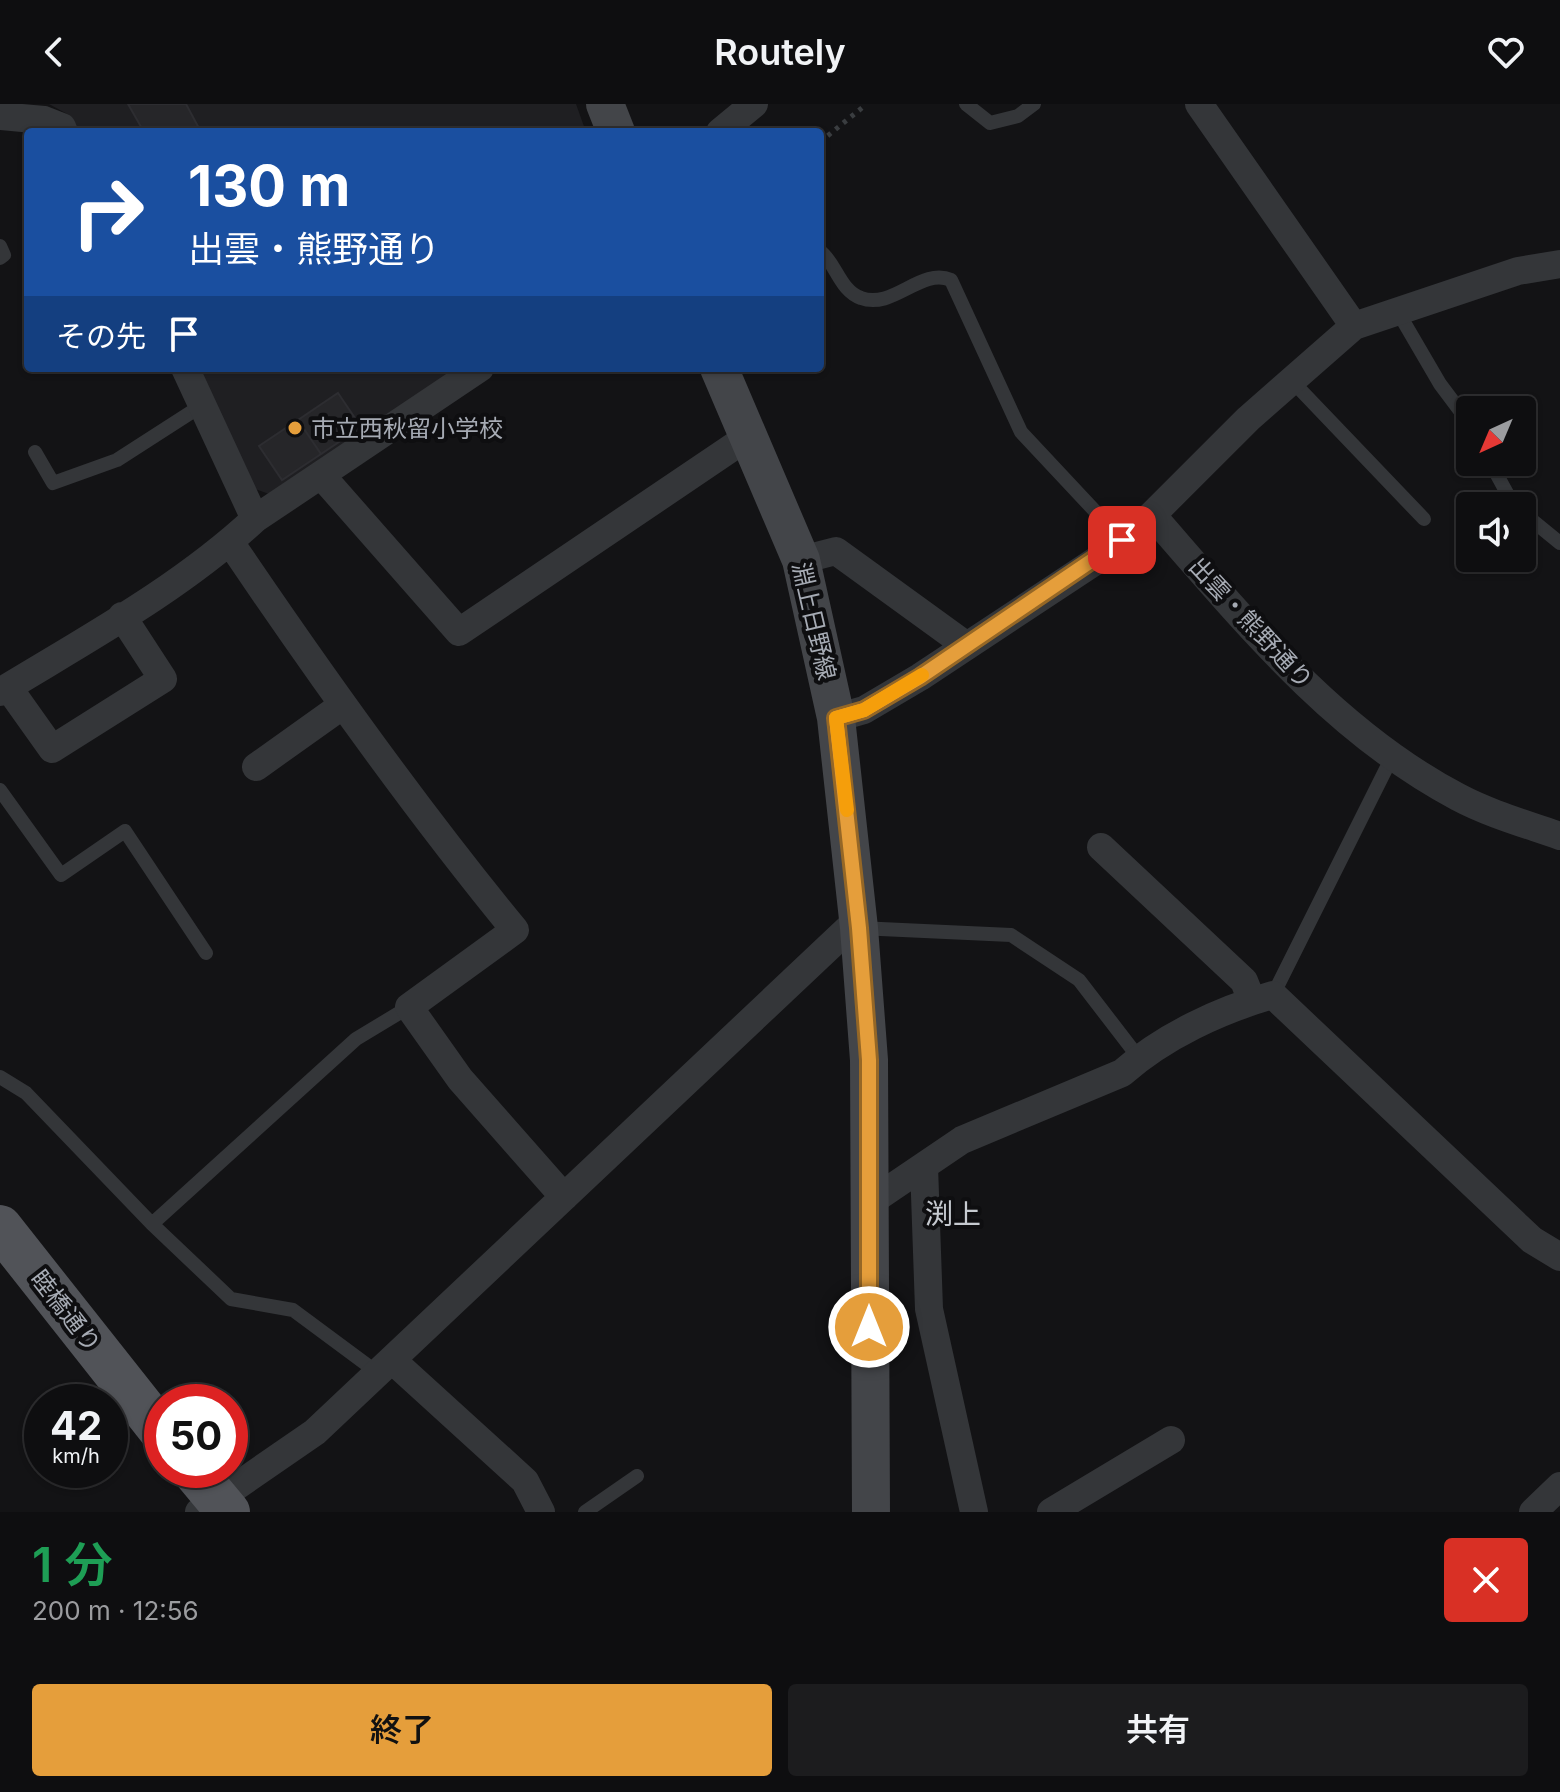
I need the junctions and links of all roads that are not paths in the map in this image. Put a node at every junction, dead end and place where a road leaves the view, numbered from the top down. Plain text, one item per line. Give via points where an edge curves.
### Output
1 (605, 104) edge
2 (754, 104) edge
3 (966, 104) edge
4 (1034, 104) edge
5 (1199, 104) edge
6 (1, 112) edge
7 (62, 128) edge
8 (614, 128) edge
9 (725, 128) edge
10 (0, 246) edge
11 (824, 254) edge
12 (0, 258) edge
13 (1560, 264) edge
14 (1398, 312) junction
15 (1354, 326) junction
16 (187, 372) edge
17 (474, 372) edge
18 (721, 372) edge
19 (1292, 381) junction
20 (204, 404) junction
21 (1456, 405) edge
22 (749, 436) junction
23 (35, 452) dead end
24 (321, 475) junction
25 (1152, 515) junction
26 (255, 519) junction
27 (1424, 519) dead end
28 (1536, 523) edge
29 (1122, 540) junction
30 (230, 542) junction
31 (1560, 543) edge
32 (801, 560) junction
33 (122, 616) junction
34 (967, 646) junction
35 (4, 689) edge
36 (343, 705) junction
37 (836, 718) junction
38 (1393, 755) junction
39 (256, 767) dead end
40 (0, 790) edge
41 (1560, 836) edge
42 (1101, 847) dead end
43 (859, 928) junction
44 (206, 953) dead end
45 (1262, 998) junction
46 (409, 1007) junction
47 (1139, 1058) junction
48 (0, 1077) edge
49 (924, 1166) junction
50 (564, 1197) junction
51 (869, 1203) junction
52 (152, 1224) junction
53 (0, 1227) edge
54 (1560, 1257) edge
55 (385, 1366) junction
56 (144, 1409) edge
57 (1171, 1440) dead end
58 (637, 1476) dead end
59 (1560, 1486) edge
60 (209, 1498) edge
61 (541, 1512) edge
62 (585, 1512) edge
63 (871, 1512) edge
64 (974, 1512) edge
65 (1051, 1512) edge
66 (1533, 1512) edge

1 - 8 main road
2 - 9 street
3 - 4 lane via 990,123 1018,116
5 - 15 street
6 - 7 street
10 - 12 lane
11 - 29 lane via 860,298 877,300 932,277 951,280 1021,432
13 - 14 street via 1518,271
14 - 15 street
14 - 21 lane
15 - 19 street
16 - 20 street
17 - 24 street
18 - 22 main road, 淵上日野線
19 - 25 street
19 - 27 lane
20 - 23 lane via 117,460 53,483
20 - 26 street
22 - 24 street via 459,632
22 - 32 main road, 淵上日野線
24 - 26 street
25 - 29 street
25 - 38 street, 出雲・熊野通り via 1289,670
26 - 30 street
28 - 31 lane
29 - 34 street
30 - 33 street
30 - 36 street
32 - 34 street via 836,551
32 - 37 main road, 淵上日野線
33 - 35 street
33 - 35 street via 163,679 52,749
34 - 37 street via 864,710
36 - 39 street
36 - 46 street via 515,930
37 - 43 main road, 淵上日野線
38 - 41 street, 出雲・熊野通り via 1482,809
38 - 45 lane
40 - 44 lane via 61,875 125,831
42 - 45 street
43 - 47 lane via 1011,935 1079,980
43 - 50 street via 849,928
43 - 51 main road, 淵上日野線 via 869,1060
45 - 47 street via 1234,1005
45 - 54 street via 1532,1240
46 - 50 street via 460,1079
46 - 52 lane via 356,1039
47 - 49 street via 1122,1073 962,1140
48 - 52 lane via 26,1093
49 - 51 street
49 - 64 street via 929,1309
50 - 55 street
51 - 63 main road, 淵上日野線
52 - 55 lane via 231,1299 293,1310
53 - 56 main road, 睦橋通り
55 - 60 street via 315,1432 248,1481
55 - 61 street via 525,1481
57 - 65 street
58 - 62 lane
59 - 66 street

